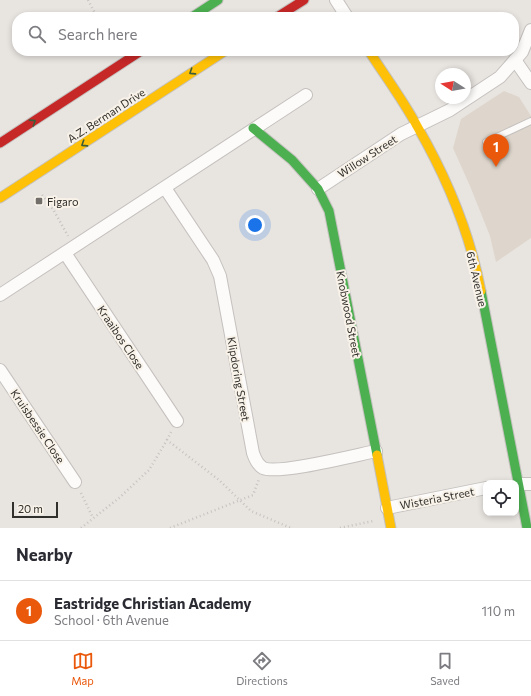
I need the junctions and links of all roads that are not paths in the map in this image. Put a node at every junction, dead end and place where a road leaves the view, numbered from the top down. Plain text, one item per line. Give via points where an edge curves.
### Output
1 (218, 0) edge
2 (304, 0) edge
3 (336, 0) edge
4 (200, 12) edge
5 (285, 12) edge
6 (344, 12) edge
7 (531, 30) edge
8 (519, 55) edge
9 (133, 56) edge
10 (217, 56) edge
11 (372, 56) edge
12 (518, 56) edge
13 (515, 60) junction
14 (531, 83) edge
15 (306, 95) dead end
16 (531, 121) edge
17 (417, 126) junction
18 (254, 128) junction
19 (486, 142) dead end
20 (0, 143) edge
21 (165, 188) junction
22 (318, 189) junction
23 (0, 198) edge
24 (70, 250) junction
25 (0, 295) edge
26 (0, 370) edge
27 (177, 421) dead end
28 (376, 451) junction
29 (516, 480) edge
30 (75, 482) road end
31 (519, 484) edge
32 (531, 484) edge
33 (483, 489) edge
34 (519, 493) edge
35 (388, 513) junction
36 (391, 528) edge
37 (527, 528) edge

1 - 4 street
2 - 5 street
3 - 6 street
7 - 8 street, Willow Street
20 -> 9 street
10 -> 23 street, A.Z. Berman Drive
11 - 17 street, 6th Avenue
12 - 13 street, Willow Street
13 - 14 street
13 - 17 street, Willow Street via 500,77 450,110
15 - 18 street
16 - 19 lane
17 - 22 street, Willow Street
17 - 29 street, 6th Avenue via 452,198 476,265
18 - 21 street
18 - 22 street, Knobwood Street via 292,160
21 - 24 street
21 - 28 street, Klipdoring Street via 213,260 220,276 252,453 257,463 268,469 284,469
22 - 28 street, Knobwood Street via 329,211
24 - 25 street
24 - 27 street, Kraaibos Close
26 - 30 street, Kruisbessie Close
28 - 35 street, Knobwood Street
31 - 32 street
33 - 35 street, Wisteria Street
34 - 37 street, 6th Avenue
35 - 36 street, Knobwood Street

